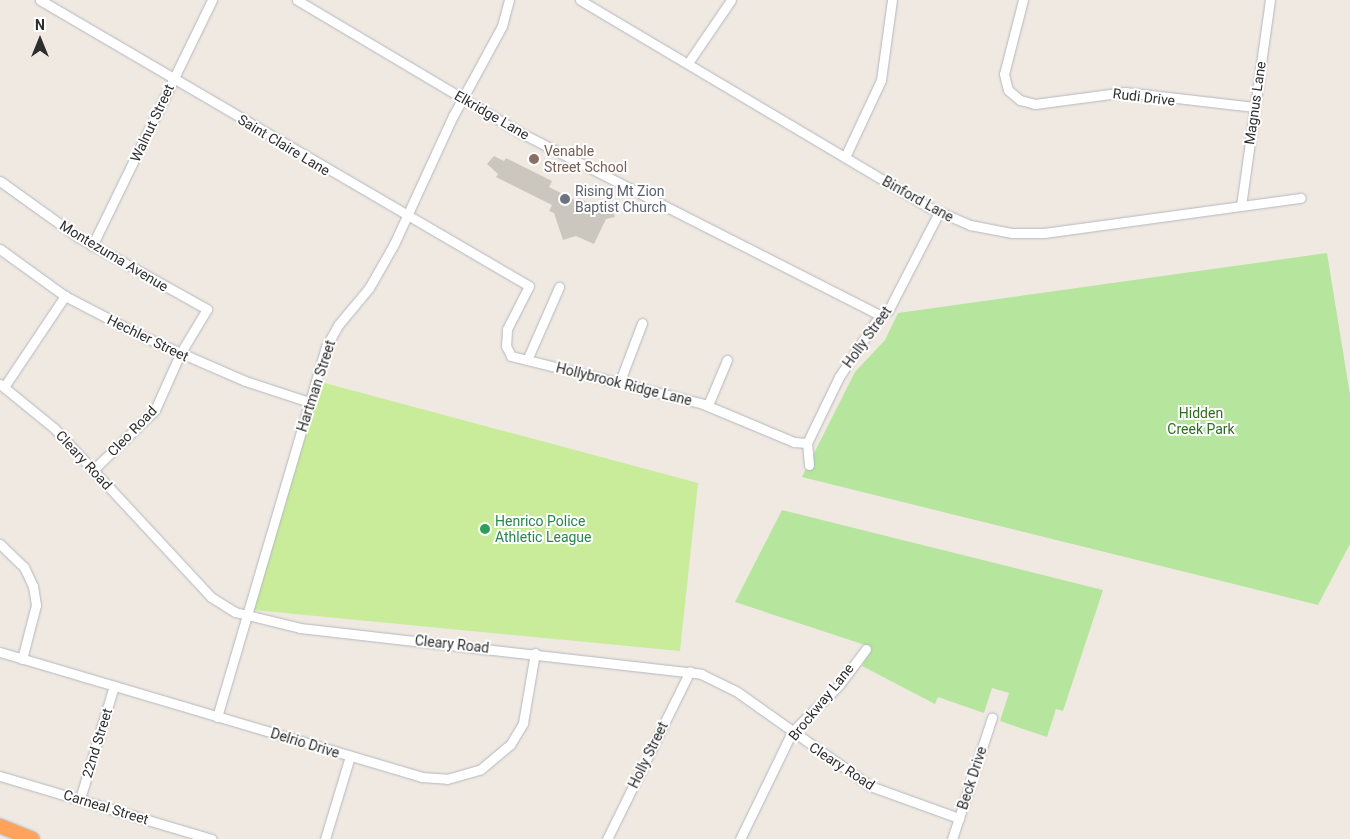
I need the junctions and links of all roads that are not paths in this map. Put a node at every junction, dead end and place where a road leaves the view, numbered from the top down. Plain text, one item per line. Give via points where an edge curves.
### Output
1 (40, 0) edge
2 (212, 0) edge
3 (297, 0) edge
4 (508, 0) edge
5 (580, 0) edge
6 (731, 0) edge
7 (892, 0) edge
8 (1023, 0) edge
9 (1270, 0) edge
10 (688, 63) junction
11 (173, 79) junction
12 (462, 98) junction
13 (1254, 107) junction
14 (845, 157) junction
15 (0, 180) edge
16 (1301, 198) dead end
17 (1240, 206) junction
18 (939, 212) junction
19 (406, 217) junction
20 (92, 246) junction
21 (0, 249) edge
22 (529, 286) joint
23 (559, 287) dead end
24 (65, 296) junction
25 (207, 309) joint
26 (880, 315) junction
27 (642, 323) dead end
28 (180, 354) junction
29 (527, 360) junction
30 (727, 360) dead end
31 (620, 381) junction
32 (2, 386) edge
33 (309, 402) junction
34 (708, 405) junction
35 (807, 443) junction
36 (809, 465) dead end
37 (93, 470) junction
38 (0, 544) edge
39 (247, 615) junction
40 (866, 648) dead end
41 (0, 652) edge
42 (535, 653) junction
43 (22, 659) junction
44 (690, 671) junction
45 (114, 686) junction
46 (217, 717) junction
47 (992, 717) dead end
48 (792, 732) junction
49 (350, 756) junction
50 (0, 776) edge
51 (80, 799) junction
52 (959, 818) junction
53 (0, 826) edge
54 (32, 839) edge
55 (212, 839) edge
56 (325, 839) edge
57 (607, 839) edge
58 (740, 839) edge
59 (952, 839) edge

1 - 11 street, Saint Claire Lane
2 - 11 street, Walnut Street
3 - 12 street, Elkridge Lane
4 - 12 street, Hartman Street via 502,26
5 - 10 street, Binford Lane
6 - 10 street
7 - 14 street via 881,80
8 - 13 street, Rudi Drive via 1004,74 1013,95 1035,104 1125,92
9 - 13 street, Magnus Lane
10 - 14 street, Binford Lane
11 - 19 street, Saint Claire Lane
11 - 20 street, Walnut Street
12 - 19 street, Hartman Street
12 - 26 street, Elkridge Lane via 558,152
13 - 17 street, Magnus Lane
14 - 18 street, Binford Lane
15 - 20 street, Montezuma Avenue
16 - 17 street, Binford Lane
17 - 18 street, Binford Lane via 1028,234 988,229
18 - 26 street, Holly Street via 888,311
19 - 22 street, Saint Claire Lane
19 - 33 street, Hartman Street via 379,271 333,333
20 - 25 street, Montezuma Avenue
21 - 24 street, Hechler Street
22 - 29 street, Hollybrook Ridge Lane via 507,329 505,340 511,356
23 - 29 street
24 - 28 street, Hechler Street
24 - 32 street
25 - 28 street, Cleo Road
26 - 35 street, Holly Street via 839,378
27 - 31 street
28 - 33 street, Hechler Street
28 - 37 street, Cleo Road via 155,410
29 - 31 street, Hollybrook Ridge Lane
30 - 34 street
31 - 34 street, Hollybrook Ridge Lane
32 - 37 street, Cleary Road via 54,428
33 - 39 street, Hartman Street
34 - 35 street, Hollybrook Ridge Lane via 794,442
35 - 36 street
37 - 39 street, Cleary Road via 218,604
38 - 43 street via 24,567 33,586 36,605
39 - 42 street, Cleary Road via 300,628
39 - 46 street, Hartman Street
40 - 48 street, Brockway Lane via 839,685
41 - 43 street, Delrio Drive
42 - 44 street, Cleary Road
42 - 49 street, Delrio Drive via 523,723 501,755 481,769 456,778 432,779
43 - 45 street, Delrio Drive
44 - 48 street, Cleary Road via 728,686
44 - 57 street, Holly Street
45 - 46 street, Delrio Drive
45 - 51 street, 22nd Street
46 - 49 street, Delrio Drive
47 - 52 street, Beck Drive
48 - 52 street, Cleary Road via 870,786
48 - 58 street, Brockway Lane
49 - 56 street
50 - 51 street, Carneal Street
51 - 55 street, Carneal Street
52 - 59 street, Beck Drive
53 - 54 highway

